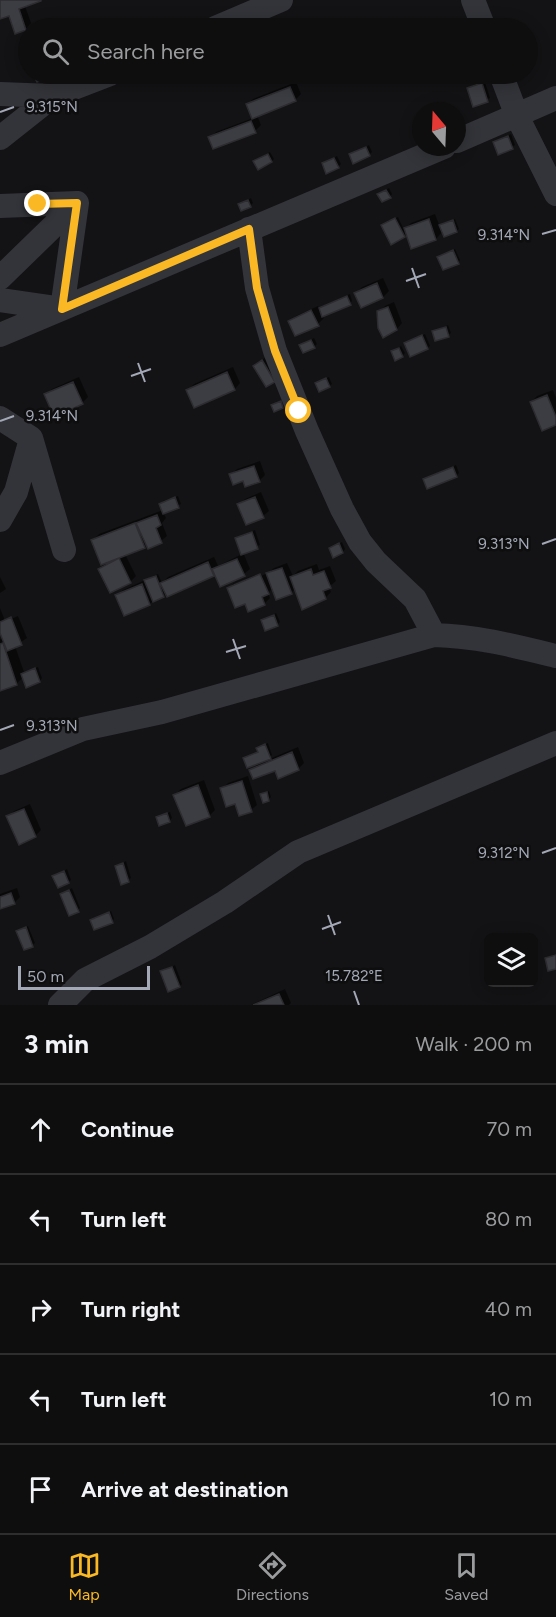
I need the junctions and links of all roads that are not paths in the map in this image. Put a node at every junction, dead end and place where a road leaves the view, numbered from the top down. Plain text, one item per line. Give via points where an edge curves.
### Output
1 (281, 0) edge
2 (473, 0) edge
3 (239, 18) edge
4 (480, 18) edge
5 (84, 84) edge
6 (505, 84) edge
7 (0, 94) edge
8 (52, 96) junction
9 (556, 98) edge
10 (517, 116) junction
11 (466, 137) edge
12 (0, 138) edge
13 (423, 156) edge
14 (556, 194) edge
15 (77, 203) junction
16 (0, 206) edge
17 (249, 229) junction
18 (0, 278) edge
19 (0, 300) edge
20 (62, 309) junction
21 (0, 335) edge
22 (0, 418) edge
23 (31, 438) junction
24 (0, 520) edge
25 (64, 550) dead end
26 (434, 635) junction
27 (556, 656) edge
28 (556, 743) edge
29 (0, 763) edge
30 (60, 1005) edge

1 - 3 street
2 - 4 street
5 - 8 street
6 - 10 street
7 - 8 street
8 - 12 street
9 - 10 street
10 - 11 street
10 - 14 street
13 - 17 street
15 - 16 street
15 - 18 street
15 - 20 street
17 - 20 street
17 - 26 street via 257,288 275,351 342,509 376,562 414,599
19 - 20 street
20 - 21 street
22 - 23 street
23 - 24 street via 16,492
23 - 25 street
26 - 27 street via 461,635
26 - 29 street via 162,712 83,729
28 - 30 street via 298,852 225,902 85,980

